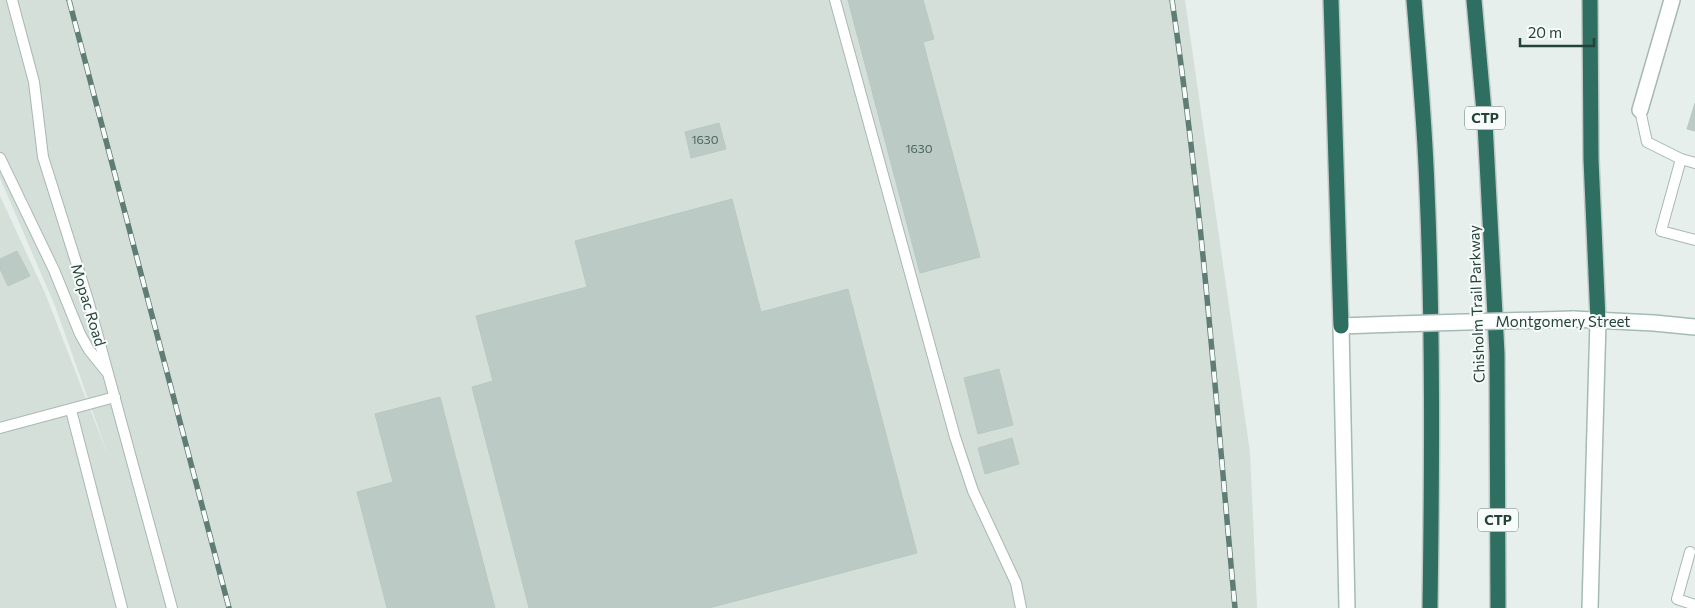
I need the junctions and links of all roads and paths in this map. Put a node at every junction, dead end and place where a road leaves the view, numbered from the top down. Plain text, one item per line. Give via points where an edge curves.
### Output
1 (12, 0) edge
2 (835, 0) edge
3 (1331, 0) edge
4 (1414, 0) edge
5 (1474, 0) edge
6 (1590, 0) edge
7 (1672, 0) edge
8 (1640, 110) joint
9 (0, 158) edge
10 (1681, 159) junction
11 (1695, 163) edge
12 (1695, 240) edge
13 (1598, 320) junction
14 (1341, 326) junction
15 (1695, 327) edge
16 (109, 375) junction
17 (115, 397) junction
18 (71, 410) junction
19 (0, 428) edge
20 (1498, 511) junction
21 (1690, 552) dead end
22 (1676, 604) edge
23 (1695, 605) edge
24 (122, 608) edge
25 (172, 608) edge
26 (1021, 608) edge
27 (1347, 608) edge
28 (1430, 608) edge
29 (1498, 608) edge
30 (1508, 608) edge
31 (1590, 608) edge

1 - 16 lane, Mopac Road via 34,82 43,157
2 - 26 lane via 955,437 973,491 1016,583
3 - 14 highway
4 - 28 highway via 1427,187 1433,397
5 - 20 highway, Chisholm Trail Parkway / CTP via 1492,246 1497,354
6 - 13 highway via 1591,159
7 - 8 main road
8 - 10 lane via 1647,142
9 - 16 lane via 54,270 80,334
10 - 11 lane
10 - 12 lane via 1661,231
13 - 14 main road, Montgomery Street, bridge
13 - 15 main road, Montgomery Street
13 - 31 main road
14 - 27 main road
16 - 17 lane, Mopac Road
17 - 18 lane
17 - 25 lane, Mopac Road
18 - 19 lane
18 - 24 lane
20 - 29 highway, Chisholm Trail Parkway / CTP
20 - 30 highway
21 - 22 lane
22 - 23 lane

